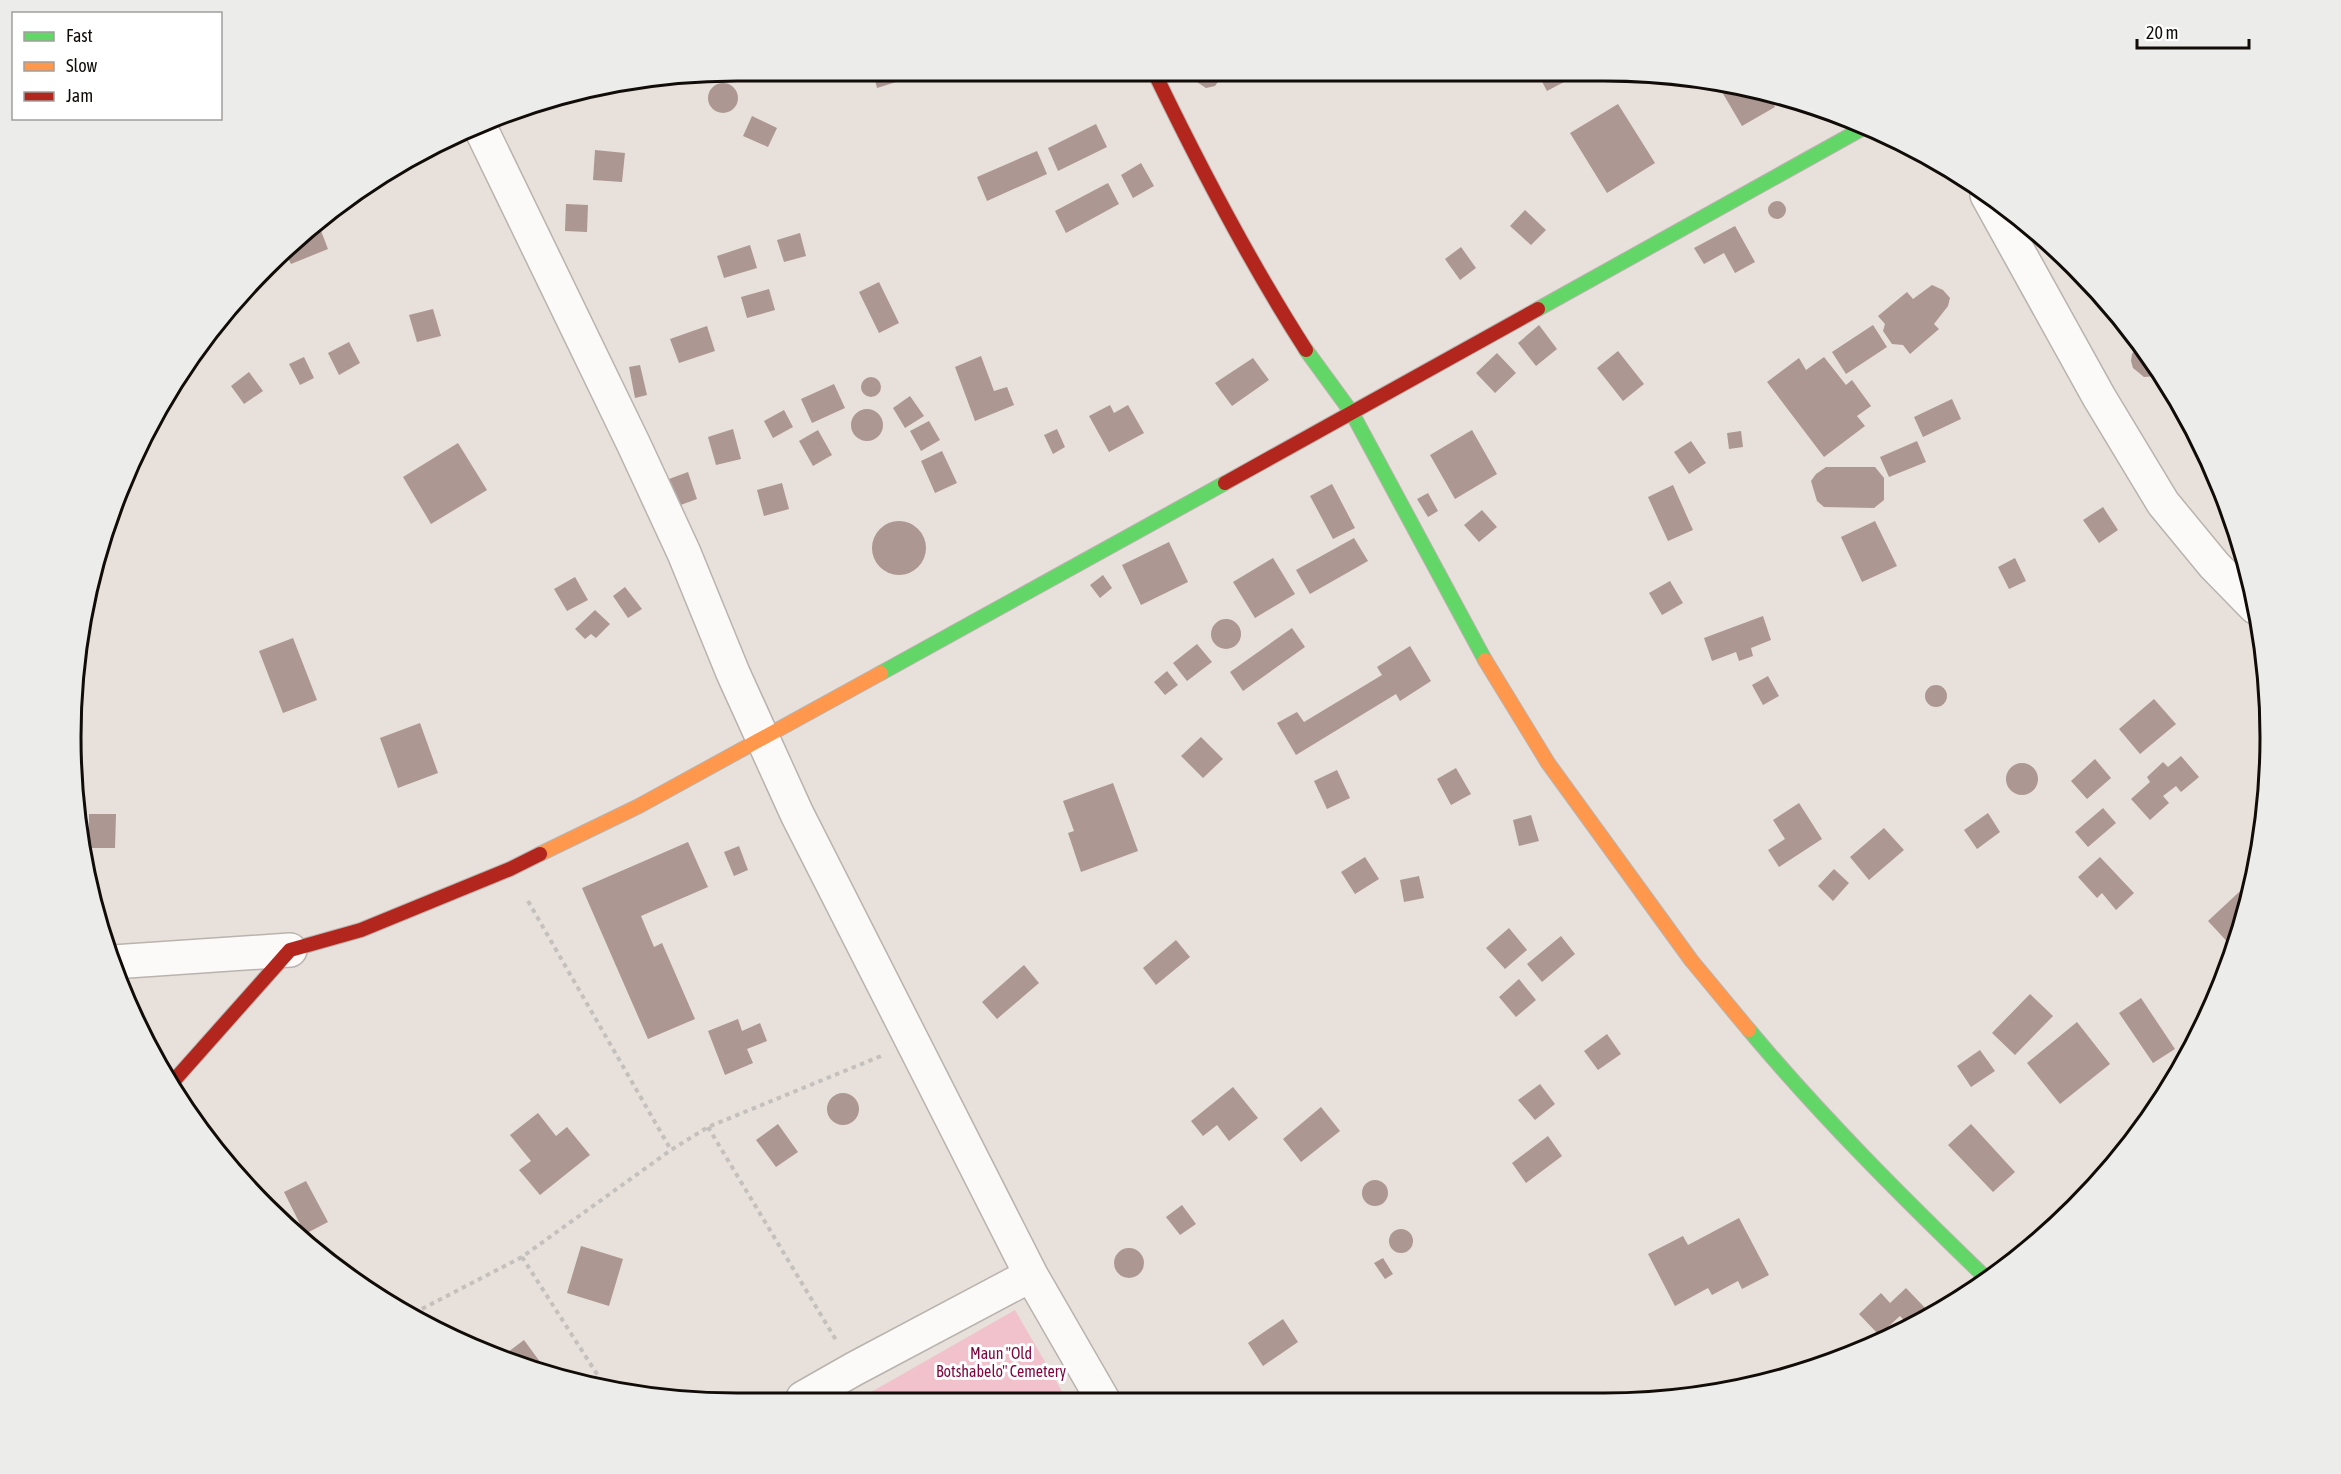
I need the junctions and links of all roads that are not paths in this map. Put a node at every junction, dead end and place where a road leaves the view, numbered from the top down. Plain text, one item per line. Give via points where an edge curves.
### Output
1 (1158, 81) edge
2 (1857, 132) edge
3 (483, 133) edge
4 (1997, 212) edge
5 (1352, 413) junction
6 (2244, 596) edge
7 (762, 739) junction
8 (290, 951) junction
9 (121, 961) edge
10 (177, 1077) edge
11 (1981, 1273) edge
12 (1031, 1275) junction
13 (812, 1393) edge
14 (1099, 1393) edge

1 - 5 street via 1253,261 1305,348
2 - 5 street
3 - 7 street via 684,553
4 - 6 street via 2093,387 2163,503
5 - 7 street
5 - 11 street via 1481,653 1548,763 1684,951 1777,1063 1896,1192
7 - 8 street via 639,806 510,869 362,930
7 - 12 street
8 - 9 street
8 - 10 street
12 - 13 street
12 - 14 street

